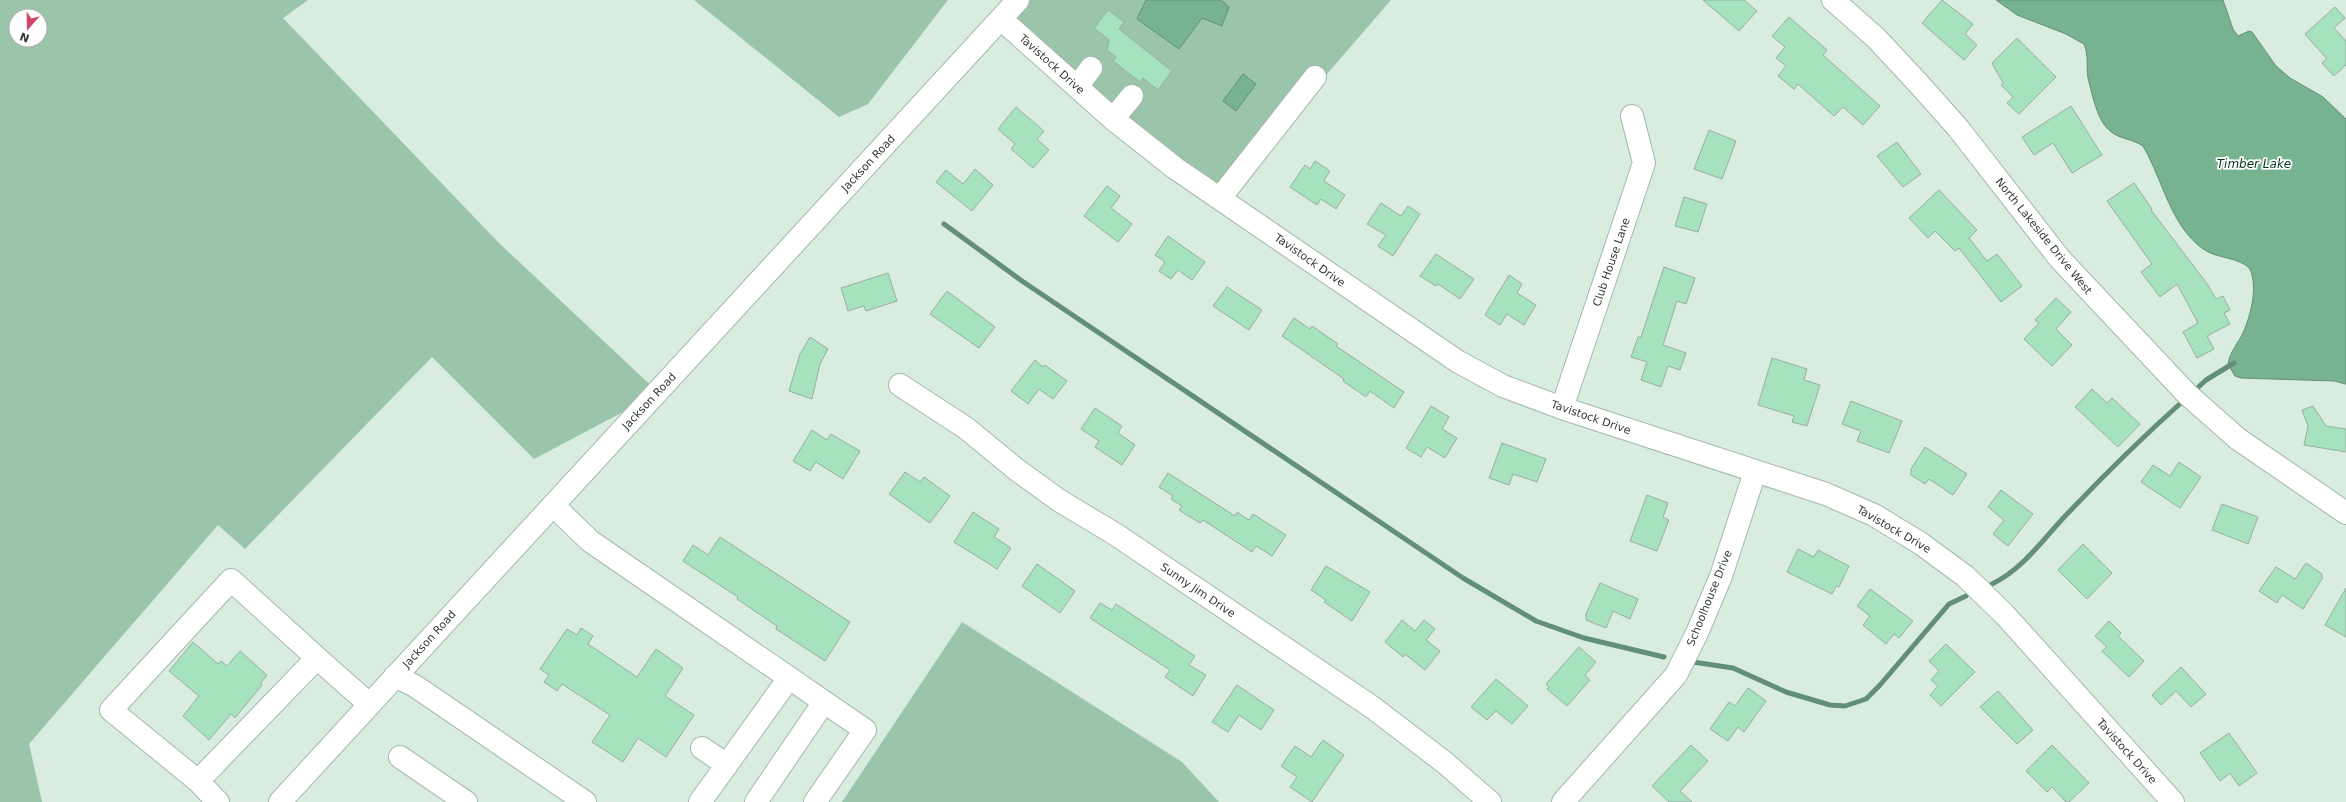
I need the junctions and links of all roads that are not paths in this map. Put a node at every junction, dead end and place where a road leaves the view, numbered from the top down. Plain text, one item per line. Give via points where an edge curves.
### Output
1 (1018, 0) edge
2 (1833, 0) edge
3 (1001, 19) junction
4 (1091, 68) dead end
5 (1315, 77) dead end
6 (1077, 87) junction
7 (1132, 96) dead end
8 (1632, 116) dead end
9 (1113, 119) junction
10 (1220, 198) junction
11 (900, 385) dead end
12 (1562, 408) junction
13 (1755, 472) junction
14 (553, 505) junction
15 (2346, 513) edge
16 (317, 658) junction
17 (395, 676) junction
18 (789, 678) junction
19 (824, 702) junction
20 (369, 704) junction
21 (702, 748) dead end
22 (400, 757) dead end
23 (727, 765) junction
24 (198, 781) junction
25 (580, 797) edge
26 (218, 802) edge
27 (280, 802) edge
28 (466, 802) edge
29 (700, 802) edge
30 (756, 802) edge
31 (815, 802) edge
32 (1490, 802) edge
33 (1563, 802) edge
34 (2173, 802) edge

1 - 3 street, Jackson Road
2 - 15 street, North Lakeside Drive West via 1876,38 1918,82 1958,128 2060,259 2187,394 2238,439
3 - 6 street, Tavistock Drive
3 - 14 street, Jackson Road
4 - 6 street
5 - 10 street
6 - 9 street, Tavistock Drive
7 - 9 street
8 - 12 street, Club House Lane via 1644,163
9 - 10 street, Tavistock Drive
10 - 12 street, Tavistock Drive via 1457,361 1503,386
11 - 32 street, Sunny Jim Drive via 966,428 1060,501 1115,534 1372,707 1444,762
12 - 13 street, Tavistock Drive
13 - 33 street, Schoolhouse Drive via 1721,576 1698,634 1676,675
13 - 34 street, Tavistock Drive via 1850,504 1874,515 1943,558 2005,615
14 - 17 street, Jackson Road
14 - 18 street via 590,541 675,592
16 - 20 street
16 - 24 street
16 - 24 street via 231,580 111,710
17 - 20 street, Jackson Road
17 - 25 street via 416,685
18 - 19 street
18 - 23 street
19 - 30 street
19 - 31 street via 865,730
20 - 27 street, Jackson Road
21 - 23 street
22 - 28 street
23 - 29 street
24 - 26 street

